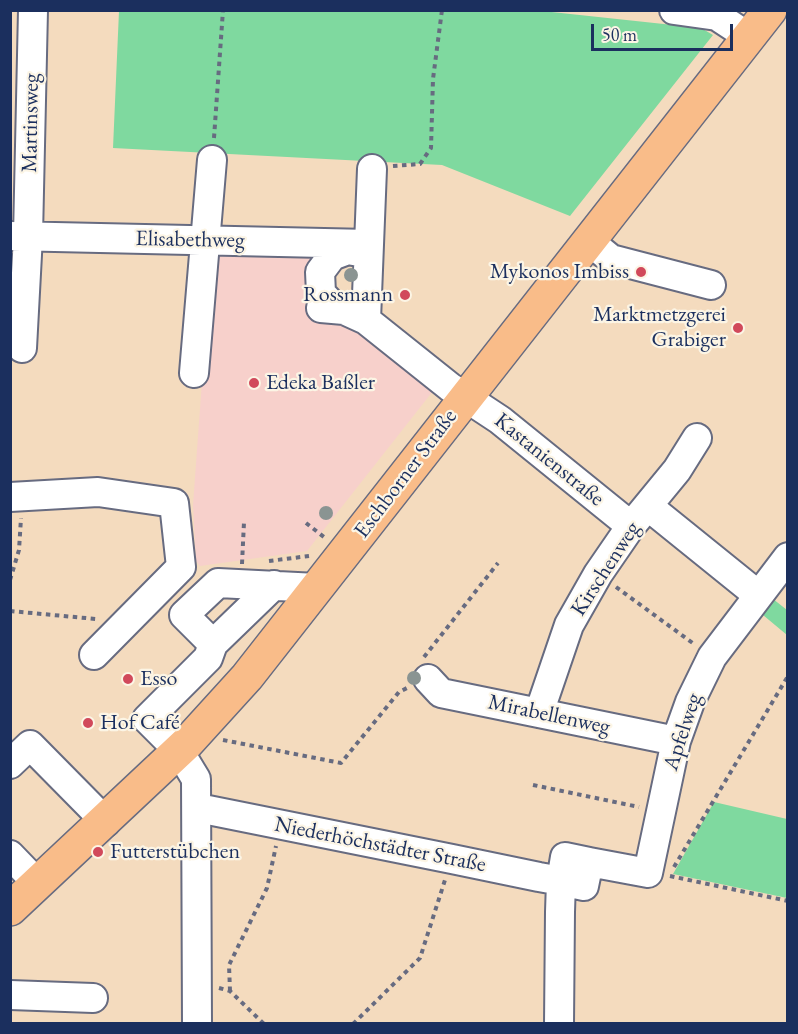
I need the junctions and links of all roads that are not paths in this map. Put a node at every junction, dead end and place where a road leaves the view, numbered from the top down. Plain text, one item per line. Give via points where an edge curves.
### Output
1 (33, 10) edge
2 (674, 10) edge
3 (770, 10) edge
4 (749, 37) junction
5 (213, 160) road end
6 (372, 169) road end
7 (20, 236) edge
8 (206, 240) junction
9 (589, 241) junction
10 (369, 251) junction
11 (711, 285) dead end
12 (344, 313) junction
13 (22, 348) dead end
14 (194, 373) dead end
15 (465, 395) junction
16 (697, 438) dead end
17 (16, 497) edge
18 (640, 516) junction
19 (788, 556) edge
20 (274, 585) junction
21 (317, 588) junction
22 (758, 595) junction
23 (206, 636) junction
24 (94, 655) dead end
25 (428, 679) road end
26 (539, 713) junction
27 (676, 741) junction
28 (183, 747) junction
29 (10, 764) edge
30 (198, 808) junction
31 (106, 822) junction
32 (10, 855) edge
33 (561, 881) junction
34 (38, 884) junction
35 (10, 909) edge
36 (10, 995) edge
37 (93, 998) dead end
38 (197, 1023) edge
39 (559, 1023) edge

1 - 7 street, Martinsweg
2 - 4 street via 717,16
3 - 4 main road, Eschborner Straße
4 - 9 main road, Eschborner Straße
5 - 8 street
6 - 10 street
7 - 8 street, Elisabethweg
7 - 13 street, Martinsweg
8 - 10 street, Elisabethweg
8 - 14 street
9 - 11 street via 611,259
9 - 15 main road, Eschborner Straße
10 - 12 street
10 - 12 street, Kastanienstraße via 348,250 324,263 319,282 321,293
12 - 15 street, Kastanienstraße
15 - 18 street, Kastanienstraße
15 - 21 main road, Eschborner Straße
16 - 18 street, Kirschenweg
17 - 24 street via 180,492 181,567
18 - 22 street, Kastanienstraße
18 - 26 street, Kirschenweg via 598,574 569,625
19 - 22 street, Apfelweg
20 - 21 street
20 - 23 street
20 - 23 street via 243,574
21 - 28 main road, Eschborner Straße via 246,677
22 - 27 street, Apfelweg via 712,657
23 - 28 street via 208,658 147,719
25 - 26 street, Mirabellenweg via 441,693
26 - 27 street, Mirabellenweg
27 - 33 street, Apfelweg via 660,811 659,874 589,862 584,886
28 - 30 street via 196,779
28 - 31 main road, Eschborner Straße
29 - 31 street via 30,745
30 - 33 street, Niederhöchstädter Straße
30 - 38 street
31 - 34 main road, Eschborner Straße
32 - 34 street
33 - 39 street
34 - 35 main road, Eschborner Straße
36 - 37 street

